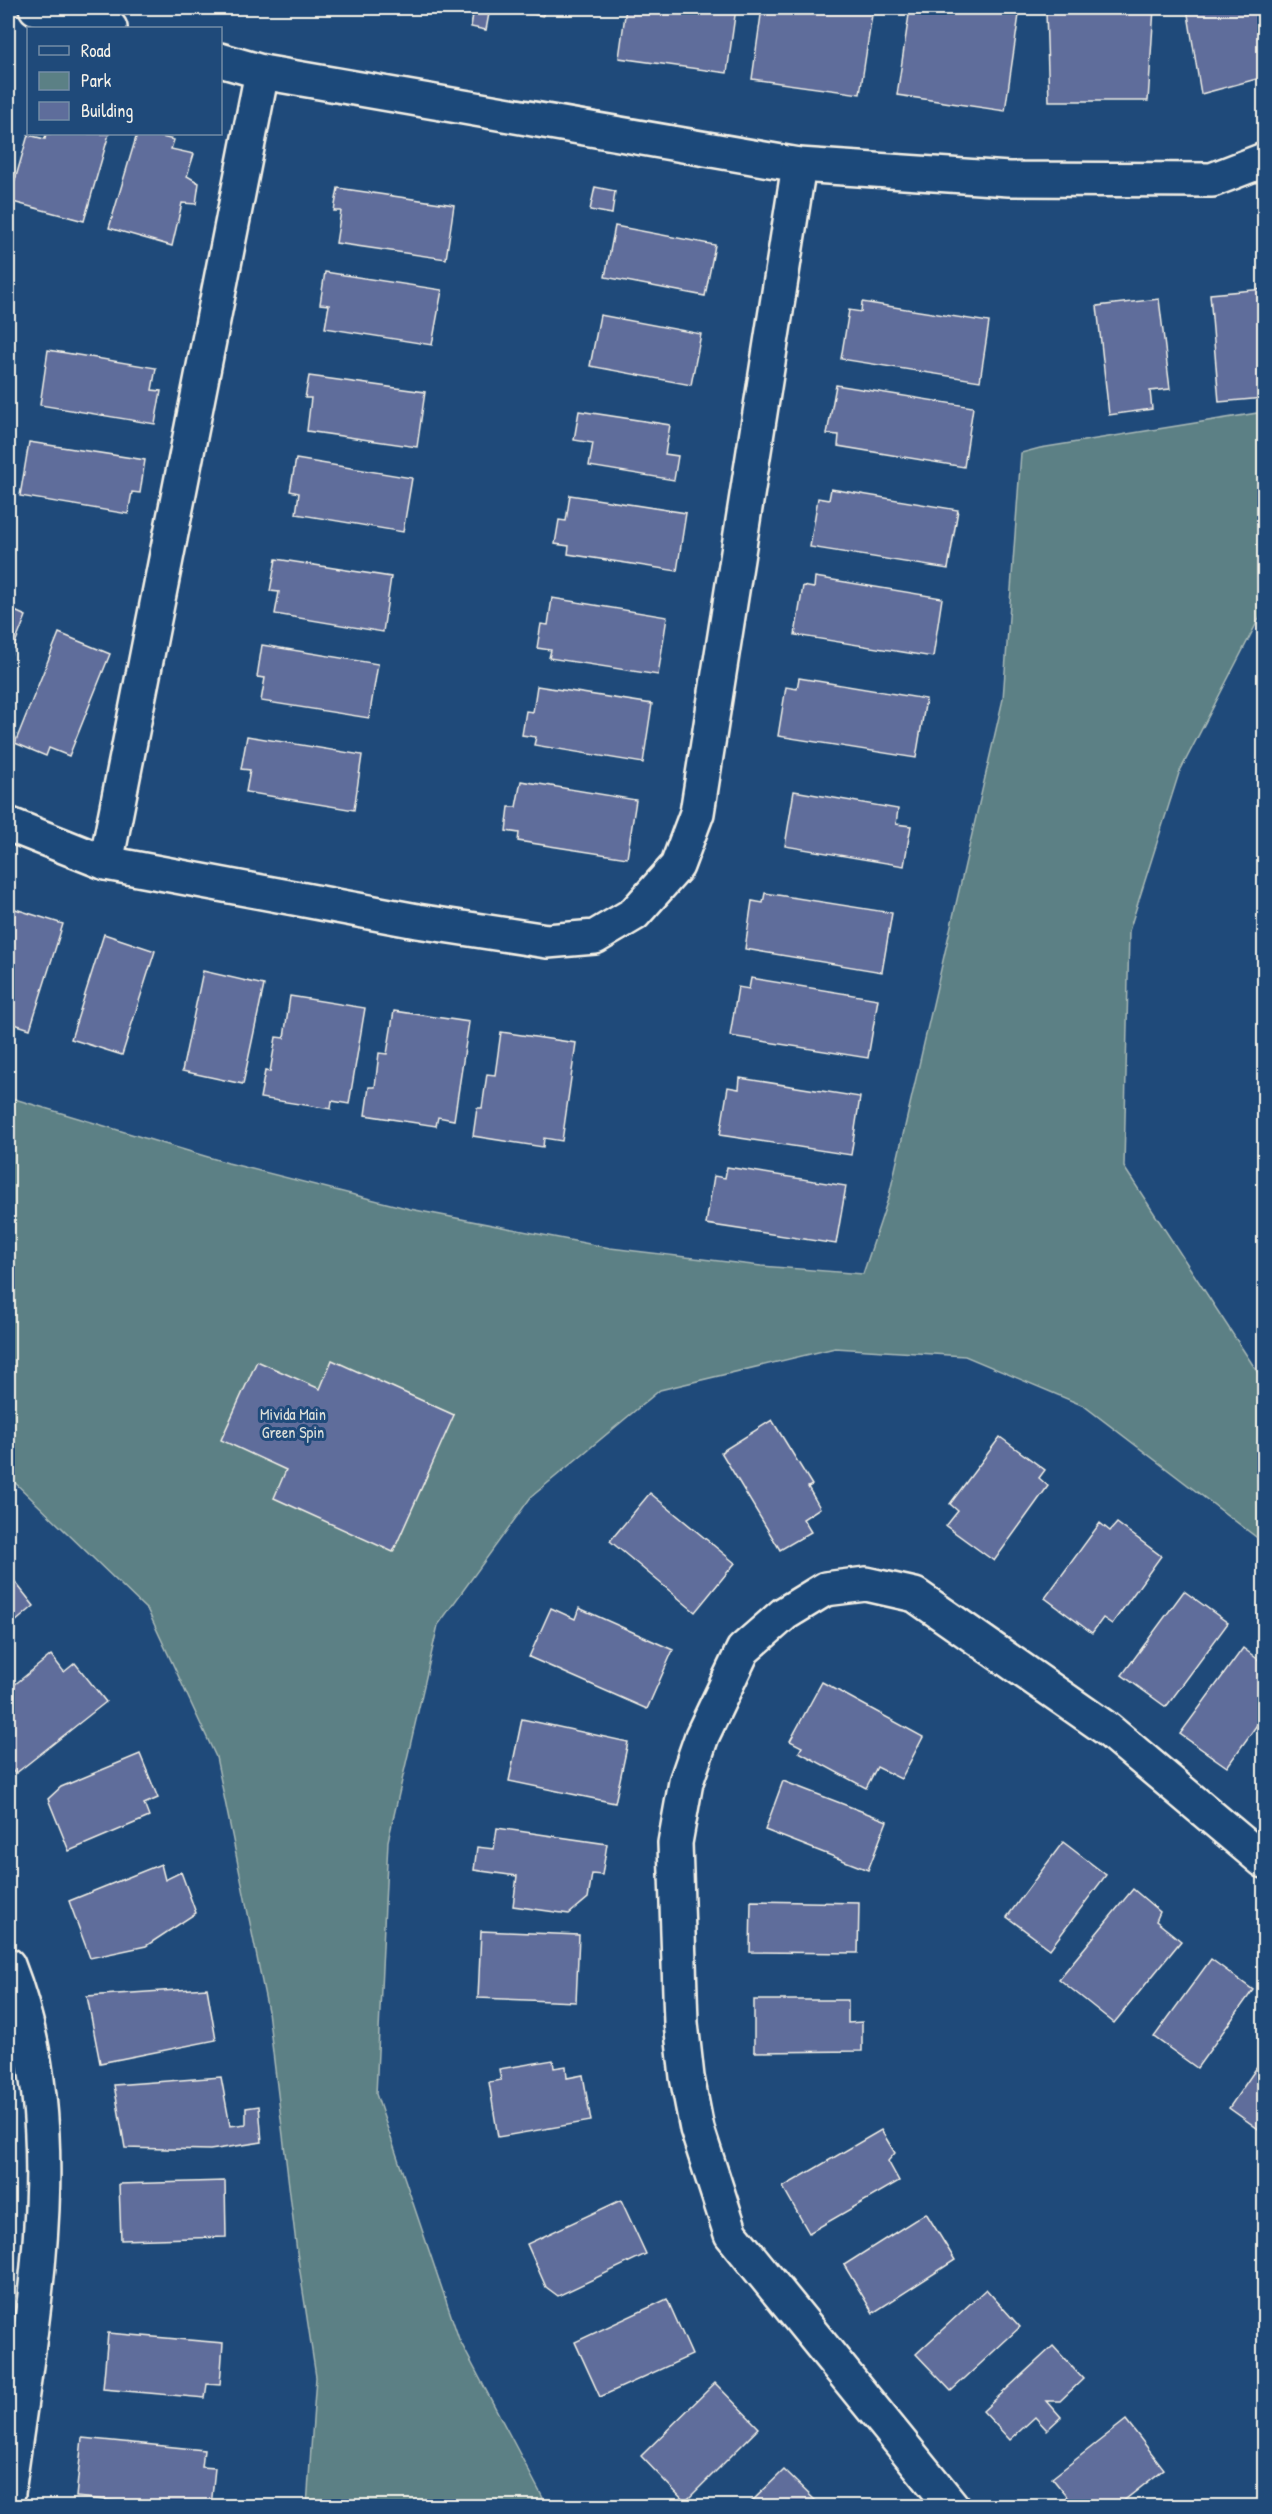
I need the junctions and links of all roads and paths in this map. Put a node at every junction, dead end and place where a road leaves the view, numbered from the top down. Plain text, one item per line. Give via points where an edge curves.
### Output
1 (36, 8) edge
2 (106, 27) edge
3 (222, 61) edge
4 (262, 72) junction
5 (1264, 159) edge
6 (799, 165) junction
7 (8, 825) edge
8 (106, 863) junction
9 (1264, 1861) edge
10 (8, 1965) edge
11 (8, 2493) edge
12 (952, 2506) edge

1 - 2 street
3 - 4 street
4 - 6 street
4 - 8 street
5 - 6 street via 1212,180 1009,179
6 - 8 street via 697,813 677,866 634,914 595,937 547,941
7 - 8 street
9 - 12 street via 1107,1729 915,1595 867,1584 825,1589 784,1614 743,1650 702,1736 686,1782 675,1843 681,2023 697,2129 730,2234
10 - 11 street via 36,2078 44,2185 41,2239

